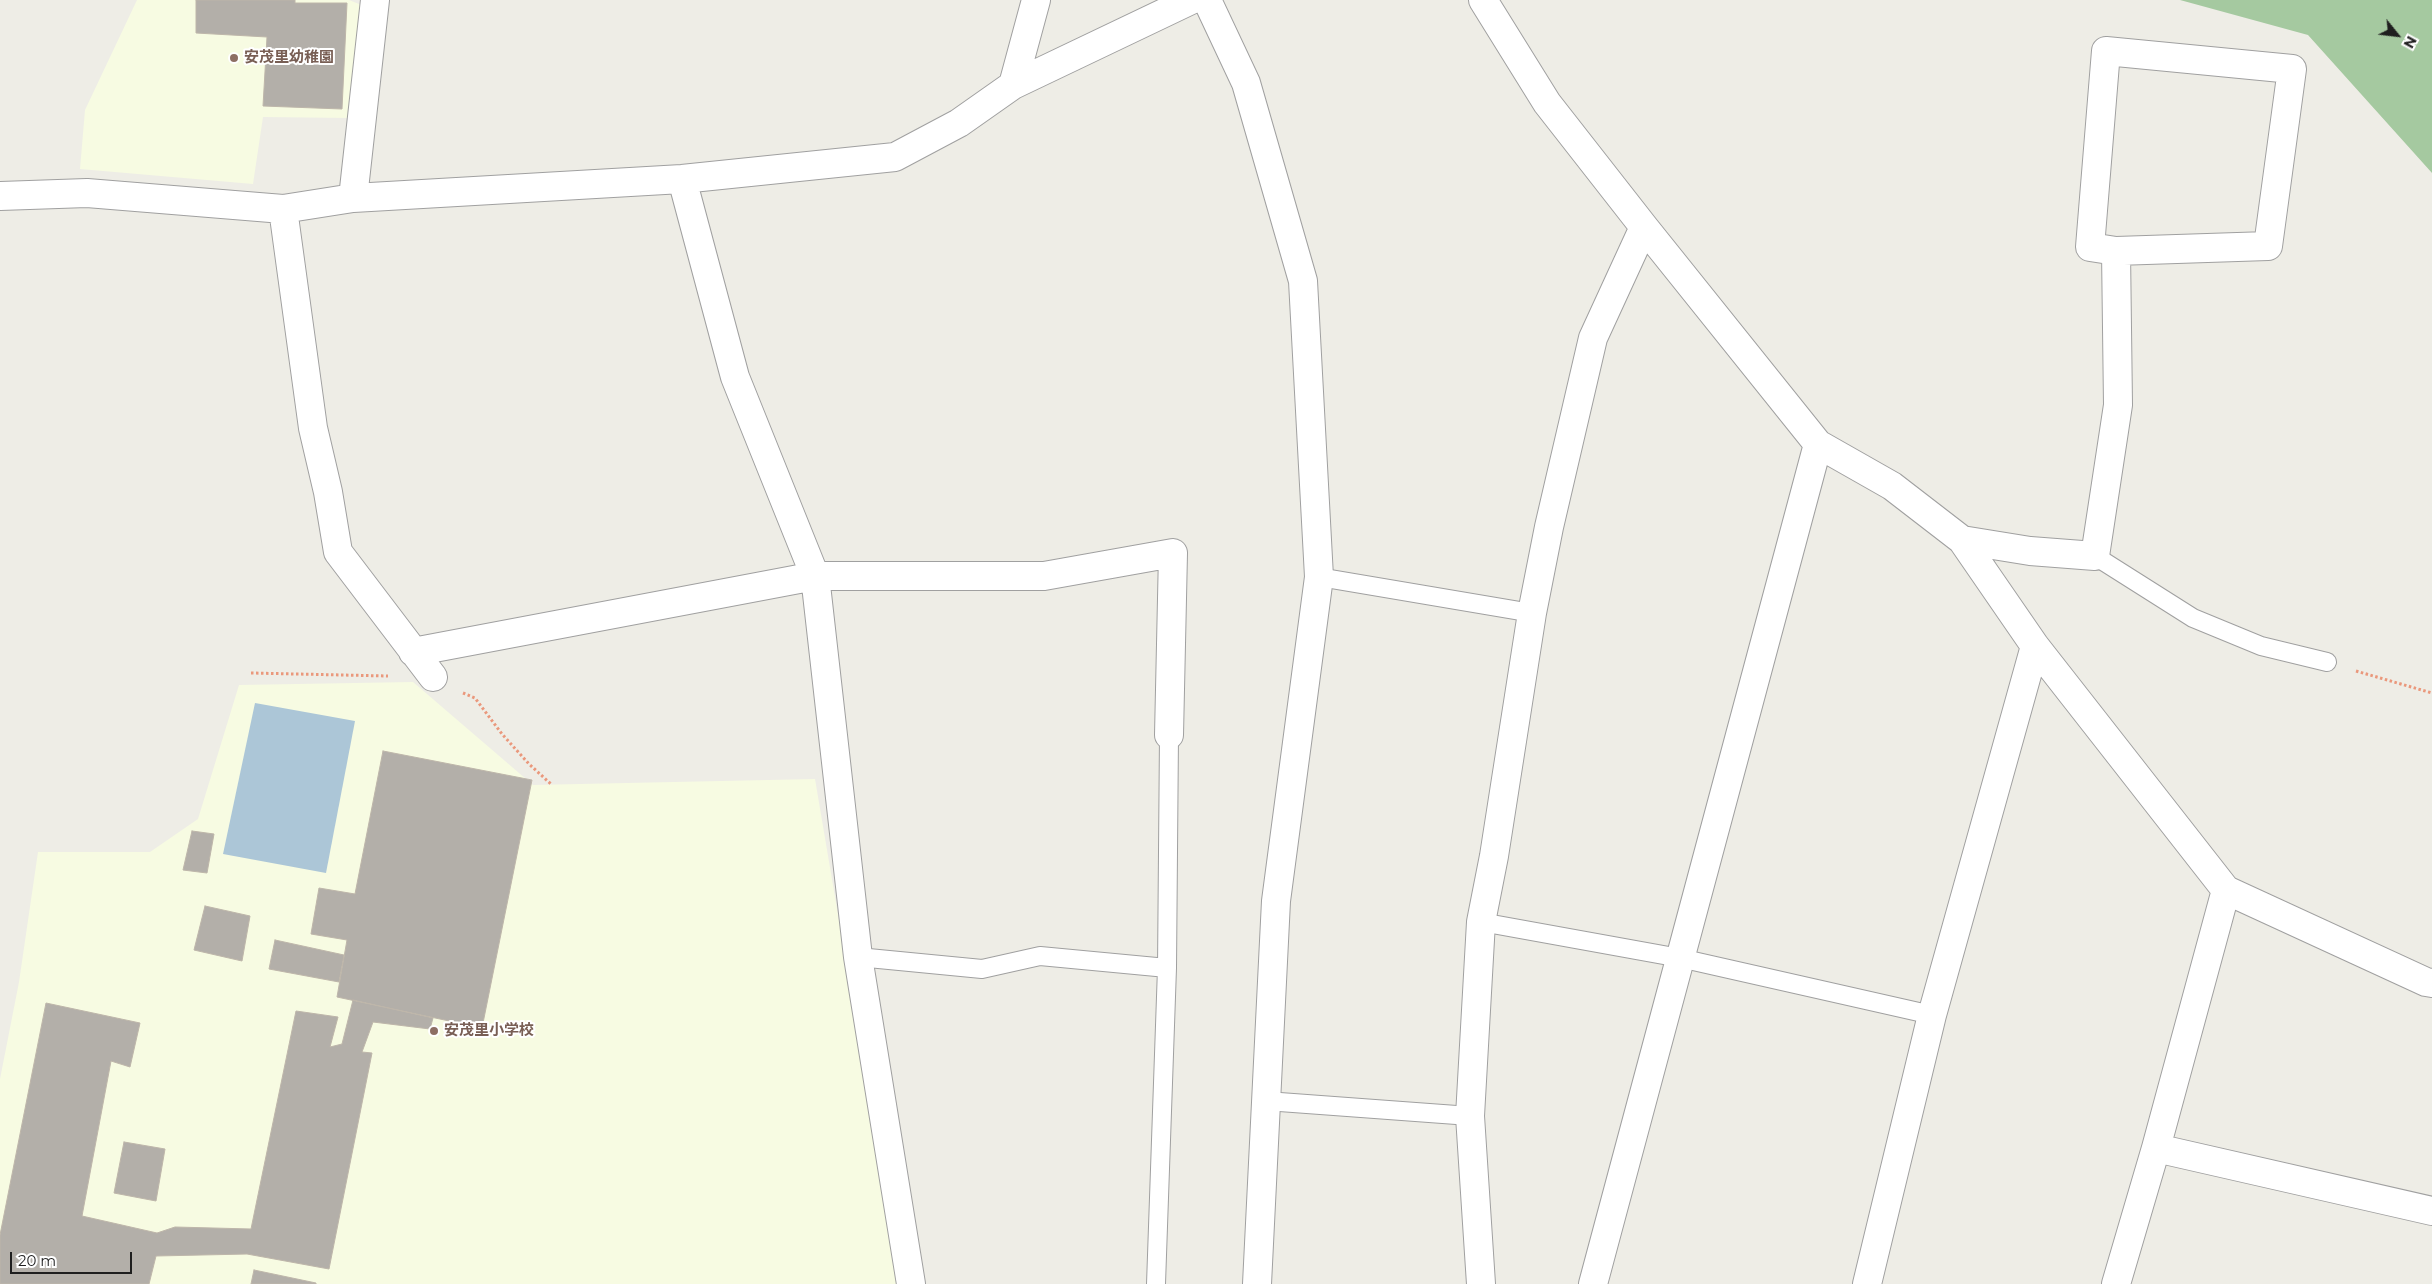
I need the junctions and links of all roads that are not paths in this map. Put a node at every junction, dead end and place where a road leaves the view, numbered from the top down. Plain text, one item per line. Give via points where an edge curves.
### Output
1 (375, 0) edge
2 (1036, 0) edge
3 (1191, 0) edge
4 (1207, 0) edge
5 (1483, 0) edge
6 (1013, 86) junction
7 (682, 179) junction
8 (0, 196) edge
9 (354, 198) junction
10 (282, 209) junction
11 (1644, 227) junction
12 (2116, 251) junction
13 (1818, 444) junction
14 (1962, 540) junction
15 (2095, 556) junction
16 (815, 576) junction
17 (1319, 577) junction
18 (1532, 612) junction
19 (2035, 646) junction
20 (413, 652) junction
21 (2327, 662) road end
22 (433, 677) road end
23 (1169, 735) joint
24 (2226, 890) junction
25 (1481, 922) junction
26 (858, 957) junction
27 (1680, 958) junction
28 (1167, 968) junction
29 (2432, 983) edge
30 (1932, 1015) junction
31 (1266, 1101) junction
32 (1470, 1116) junction
33 (2156, 1148) junction
34 (2432, 1211) edge
35 (911, 1284) edge
36 (1156, 1284) edge
37 (1256, 1284) edge
38 (1481, 1284) edge
39 (1593, 1284) edge
40 (1868, 1284) edge
41 (2116, 1284) edge

1 - 9 street
2 - 6 street
3 - 6 street
4 - 17 street via 1246,83 1303,281
5 - 11 street via 1547,103
6 - 7 street via 959,123 895,157
7 - 9 street
7 - 16 street via 735,378
8 - 10 street via 87,193
9 - 10 street
10 - 20 street via 313,428 338,552
11 - 13 street
11 - 18 street via 1593,338
12 - 12 street via 2090,247 2106,51 2292,70 2268,246
12 - 15 street via 2118,404
13 - 14 street via 1892,486
13 - 27 street
14 - 15 street via 2030,551
14 - 19 street
15 - 21 lane via 2193,618 2261,646
16 - 20 street
16 - 23 street via 1044,576 1173,553
16 - 26 street
17 - 18 lane
17 - 31 street via 1276,901
18 - 25 street
19 - 24 street
19 - 30 street
20 - 22 street
23 - 28 lane
24 - 29 street
24 - 33 street
25 - 27 lane
25 - 32 street
26 - 28 lane via 982,969 1040,956
26 - 35 street
27 - 30 lane
27 - 39 street
28 - 36 lane
30 - 40 street
31 - 32 lane
31 - 37 street
32 - 38 street
33 - 34 street
33 - 41 street

